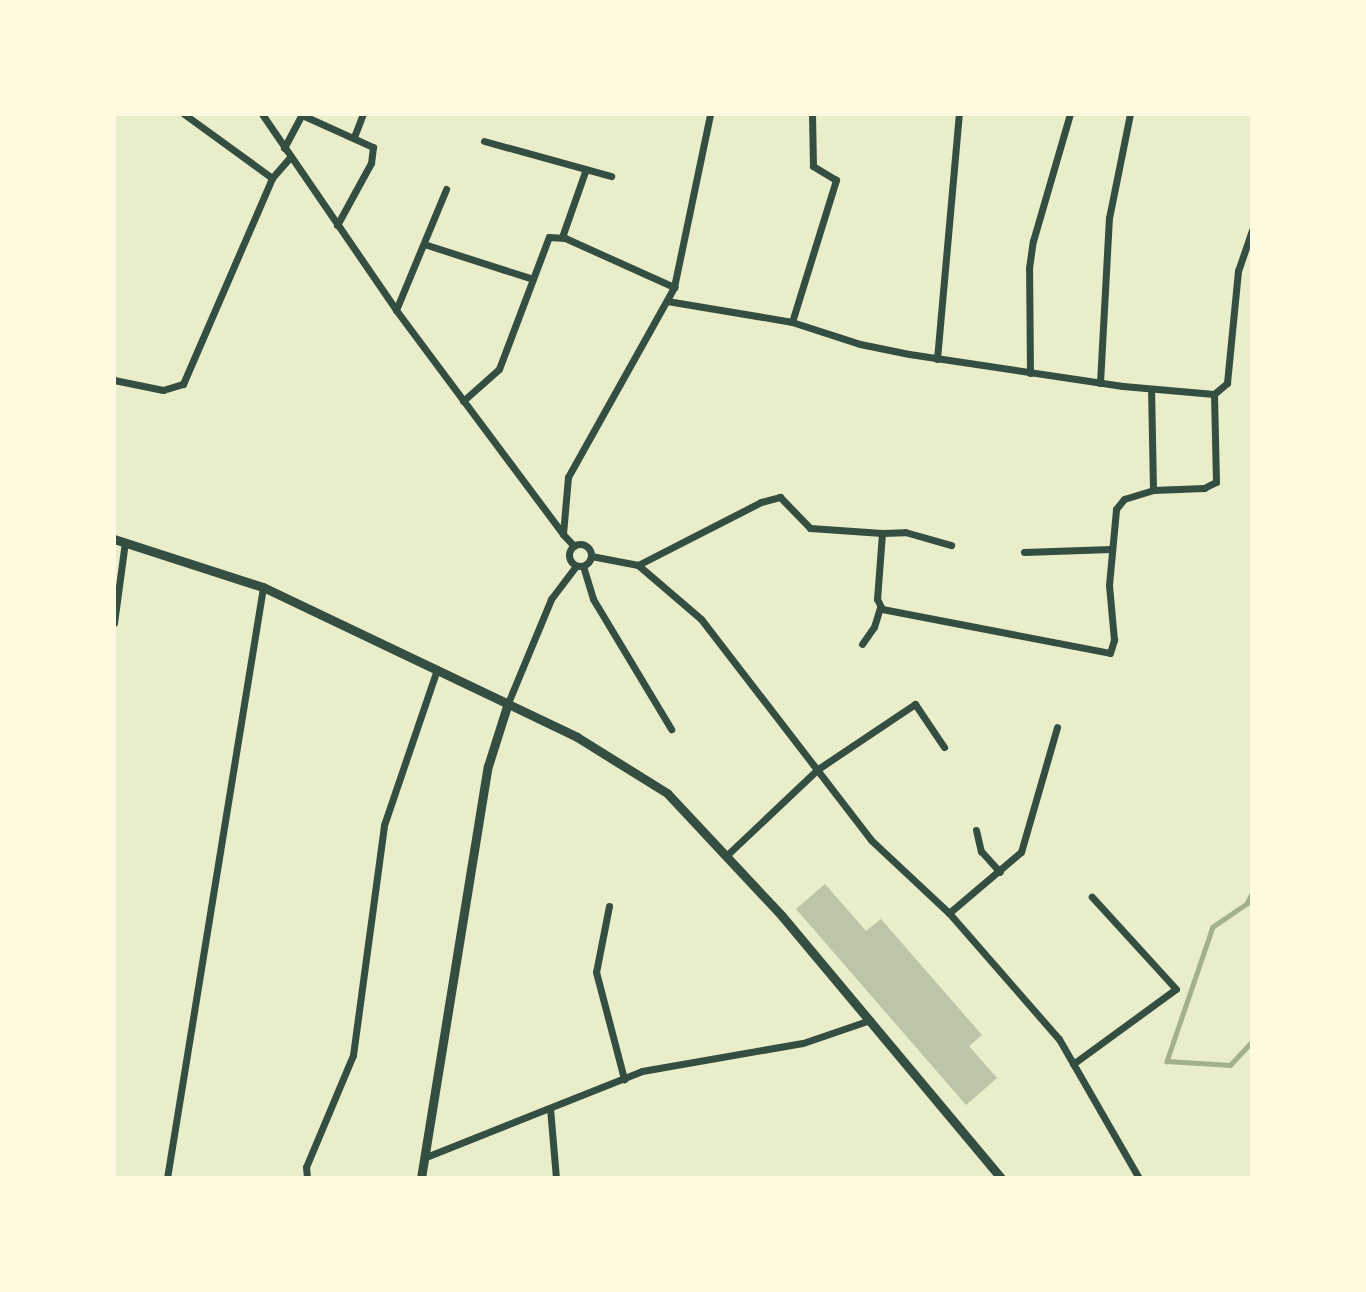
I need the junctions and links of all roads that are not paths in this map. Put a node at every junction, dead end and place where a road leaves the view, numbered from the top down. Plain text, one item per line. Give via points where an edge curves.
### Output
1 (184, 114) edge
2 (262, 114) edge
3 (363, 114) edge
4 (710, 114) edge
5 (812, 114) edge
6 (959, 114) edge
7 (1070, 114) edge
8 (1130, 114) edge
9 (302, 115) edge
10 (354, 137) junction
11 (484, 141) dead end
12 (284, 148) junction
13 (290, 157) junction
14 (586, 169) junction
15 (611, 176) dead end
16 (272, 178) junction
17 (446, 189) dead end
18 (337, 225) junction
19 (1252, 230) edge
20 (562, 237) junction
21 (424, 244) junction
22 (530, 278) junction
23 (674, 287) junction
24 (667, 301) junction
25 (396, 310) junction
26 (792, 322) junction
27 (937, 359) junction
28 (1030, 373) junction
29 (114, 380) edge
30 (1100, 383) junction
31 (1152, 389) junction
32 (1214, 394) junction
33 (463, 401) junction
34 (1153, 490) junction
35 (882, 533) junction
36 (563, 534) junction
37 (114, 539) edge
38 (125, 542) junction
39 (951, 545) dead end
40 (574, 546) junction
41 (1111, 549) junction
42 (1024, 552) dead end
43 (591, 556) junction
44 (638, 565) junction
45 (579, 566) junction
46 (263, 587) junction
47 (880, 607) junction
48 (114, 623) edge
49 (862, 644) dead end
50 (437, 669) junction
51 (508, 703) junction
52 (1057, 727) dead end
53 (671, 729) dead end
54 (944, 747) dead end
55 (818, 769) junction
56 (976, 830) dead end
57 (727, 855) junction
58 (1000, 872) junction
59 (1092, 897) dead end
60 (609, 906) dead end
61 (949, 913) junction
62 (870, 1020) junction
63 (1073, 1064) junction
64 (624, 1079) junction
65 (550, 1108) junction
66 (426, 1157) junction
67 (167, 1178) edge
68 (307, 1178) edge
69 (421, 1178) edge
70 (556, 1178) edge
71 (1000, 1178) edge
72 (1139, 1178) edge

1 - 16 street
2 - 12 street
3 - 10 street
4 - 23 street
5 - 26 street via 813,166 836,180
6 - 27 street
7 - 28 street via 1031,254
8 - 30 street via 1108,218
9 - 10 street
9 - 12 street
10 - 18 street via 373,147 373,158
11 - 14 street
12 - 13 street
13 - 16 street
13 - 18 street
14 - 15 street
14 - 20 street
16 - 29 street via 183,384 163,390
17 - 21 street
18 - 25 street
19 - 32 street via 1238,271 1227,383
20 - 22 street via 544,242
20 - 23 street
21 - 22 street
21 - 25 street
22 - 33 street via 499,369
23 - 24 street
24 - 26 street
24 - 36 street via 568,477
25 - 33 street
26 - 27 street via 860,344
27 - 28 street
28 - 30 street
30 - 31 street
31 - 32 street
31 - 34 street
32 - 34 street via 1216,482 1204,488
33 - 36 street
34 - 41 street via 1119,502
35 - 39 street via 905,533
35 - 44 street via 810,528 780,497
35 - 47 street
36 - 40 street
37 - 38 street
38 - 46 street
38 - 48 street
40 - 43 street via 588,548
40 - 45 street via 569,558
41 - 42 street
41 - 47 street via 1114,640 1110,653
43 - 44 street
43 - 45 street
44 - 55 street via 701,619
45 - 51 street via 551,599
45 - 53 street via 593,599
46 - 50 street
46 - 67 street
47 - 49 street
50 - 51 street
50 - 68 street via 384,825 353,1055 306,1167
51 - 57 street via 619,761 667,793
51 - 66 street via 488,766
52 - 58 street via 1030,835 1021,852
54 - 55 street via 915,704
55 - 57 street
55 - 61 street via 871,839
56 - 58 street via 981,851
57 - 62 street
58 - 61 street
59 - 63 street via 1176,989
60 - 64 street via 596,972
61 - 63 street via 1059,1039
62 - 64 street via 803,1042 662,1066
62 - 71 street
63 - 72 street
64 - 65 street
65 - 66 street
65 - 70 street
66 - 69 street

